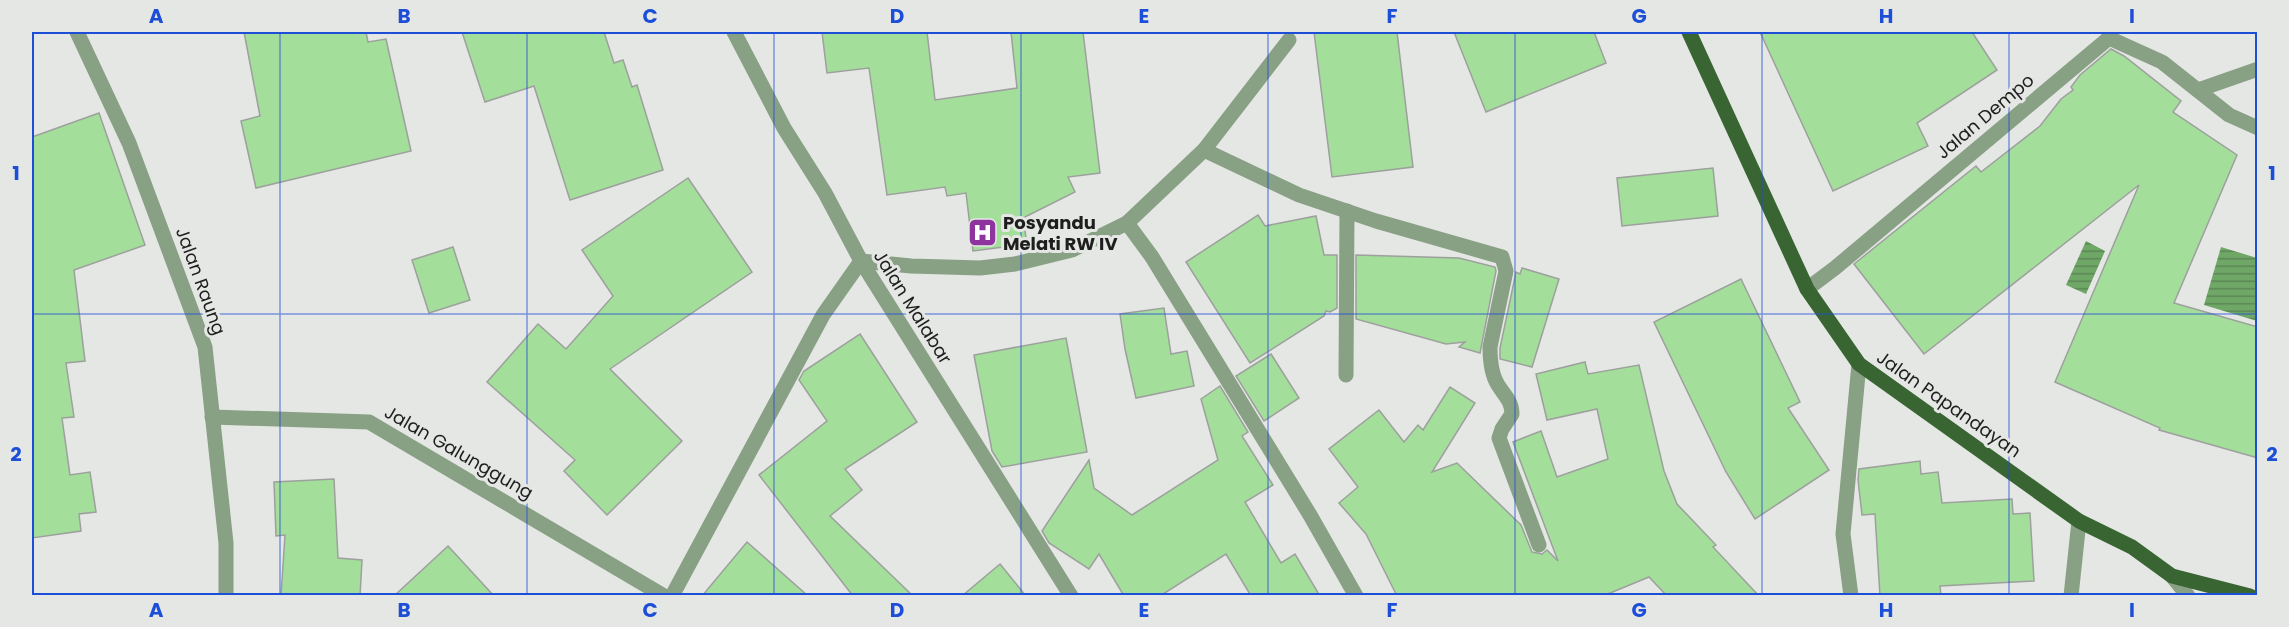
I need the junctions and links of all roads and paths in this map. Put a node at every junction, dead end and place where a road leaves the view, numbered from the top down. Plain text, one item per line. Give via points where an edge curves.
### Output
1 (77, 32) edge
2 (734, 32) edge
3 (1689, 32) edge
4 (1289, 40) dead end
5 (2258, 69) edge
6 (2198, 90) junction
7 (2258, 128) edge
8 (1204, 150) junction
9 (1347, 211) junction
10 (1127, 223) junction
11 (861, 261) junction
12 (1807, 289) junction
13 (1859, 364) junction
14 (1346, 375) dead end
15 (212, 417) junction
16 (2079, 520) junction
17 (1539, 545) dead end
18 (2172, 576) junction
19 (226, 596) edge
20 (664, 596) edge
21 (672, 596) edge
22 (1071, 596) edge
23 (1356, 596) edge
24 (1851, 596) edge
25 (2071, 596) edge
26 (2188, 596) edge
27 (2250, 596) edge

1 - 15 street, Jalan Raung via 129,143 205,347
2 - 11 street, Jalan Malabar
3 - 12 main road, Jalan Papandayan
4 - 8 street
5 - 6 street
6 - 7 street, Jalan Dempo via 2229,115
6 - 12 street, Jalan Dempo via 2162,62 2114,39 2105,40
8 - 9 street via 1299,195
8 - 10 street
9 - 14 street
9 - 17 street via 1489,252 1504,260 1506,271 1490,356 1496,381 1510,402 1512,414 1499,438
10 - 11 street via 1072,250 1016,264 980,268
10 - 23 street via 1158,266
11 - 21 street via 823,315
11 - 22 street, Jalan Malabar
12 - 13 main road, Jalan Papandayan
13 - 16 main road, Jalan Papandayan
13 - 24 street via 1843,534
15 - 19 street, Jalan Raung via 226,543
15 - 20 street, Jalan Galunggung via 369,422
16 - 18 main road, Jalan Papandayan via 2132,547
16 - 25 street
18 - 26 street
18 - 27 main road, Jalan Papandayan

